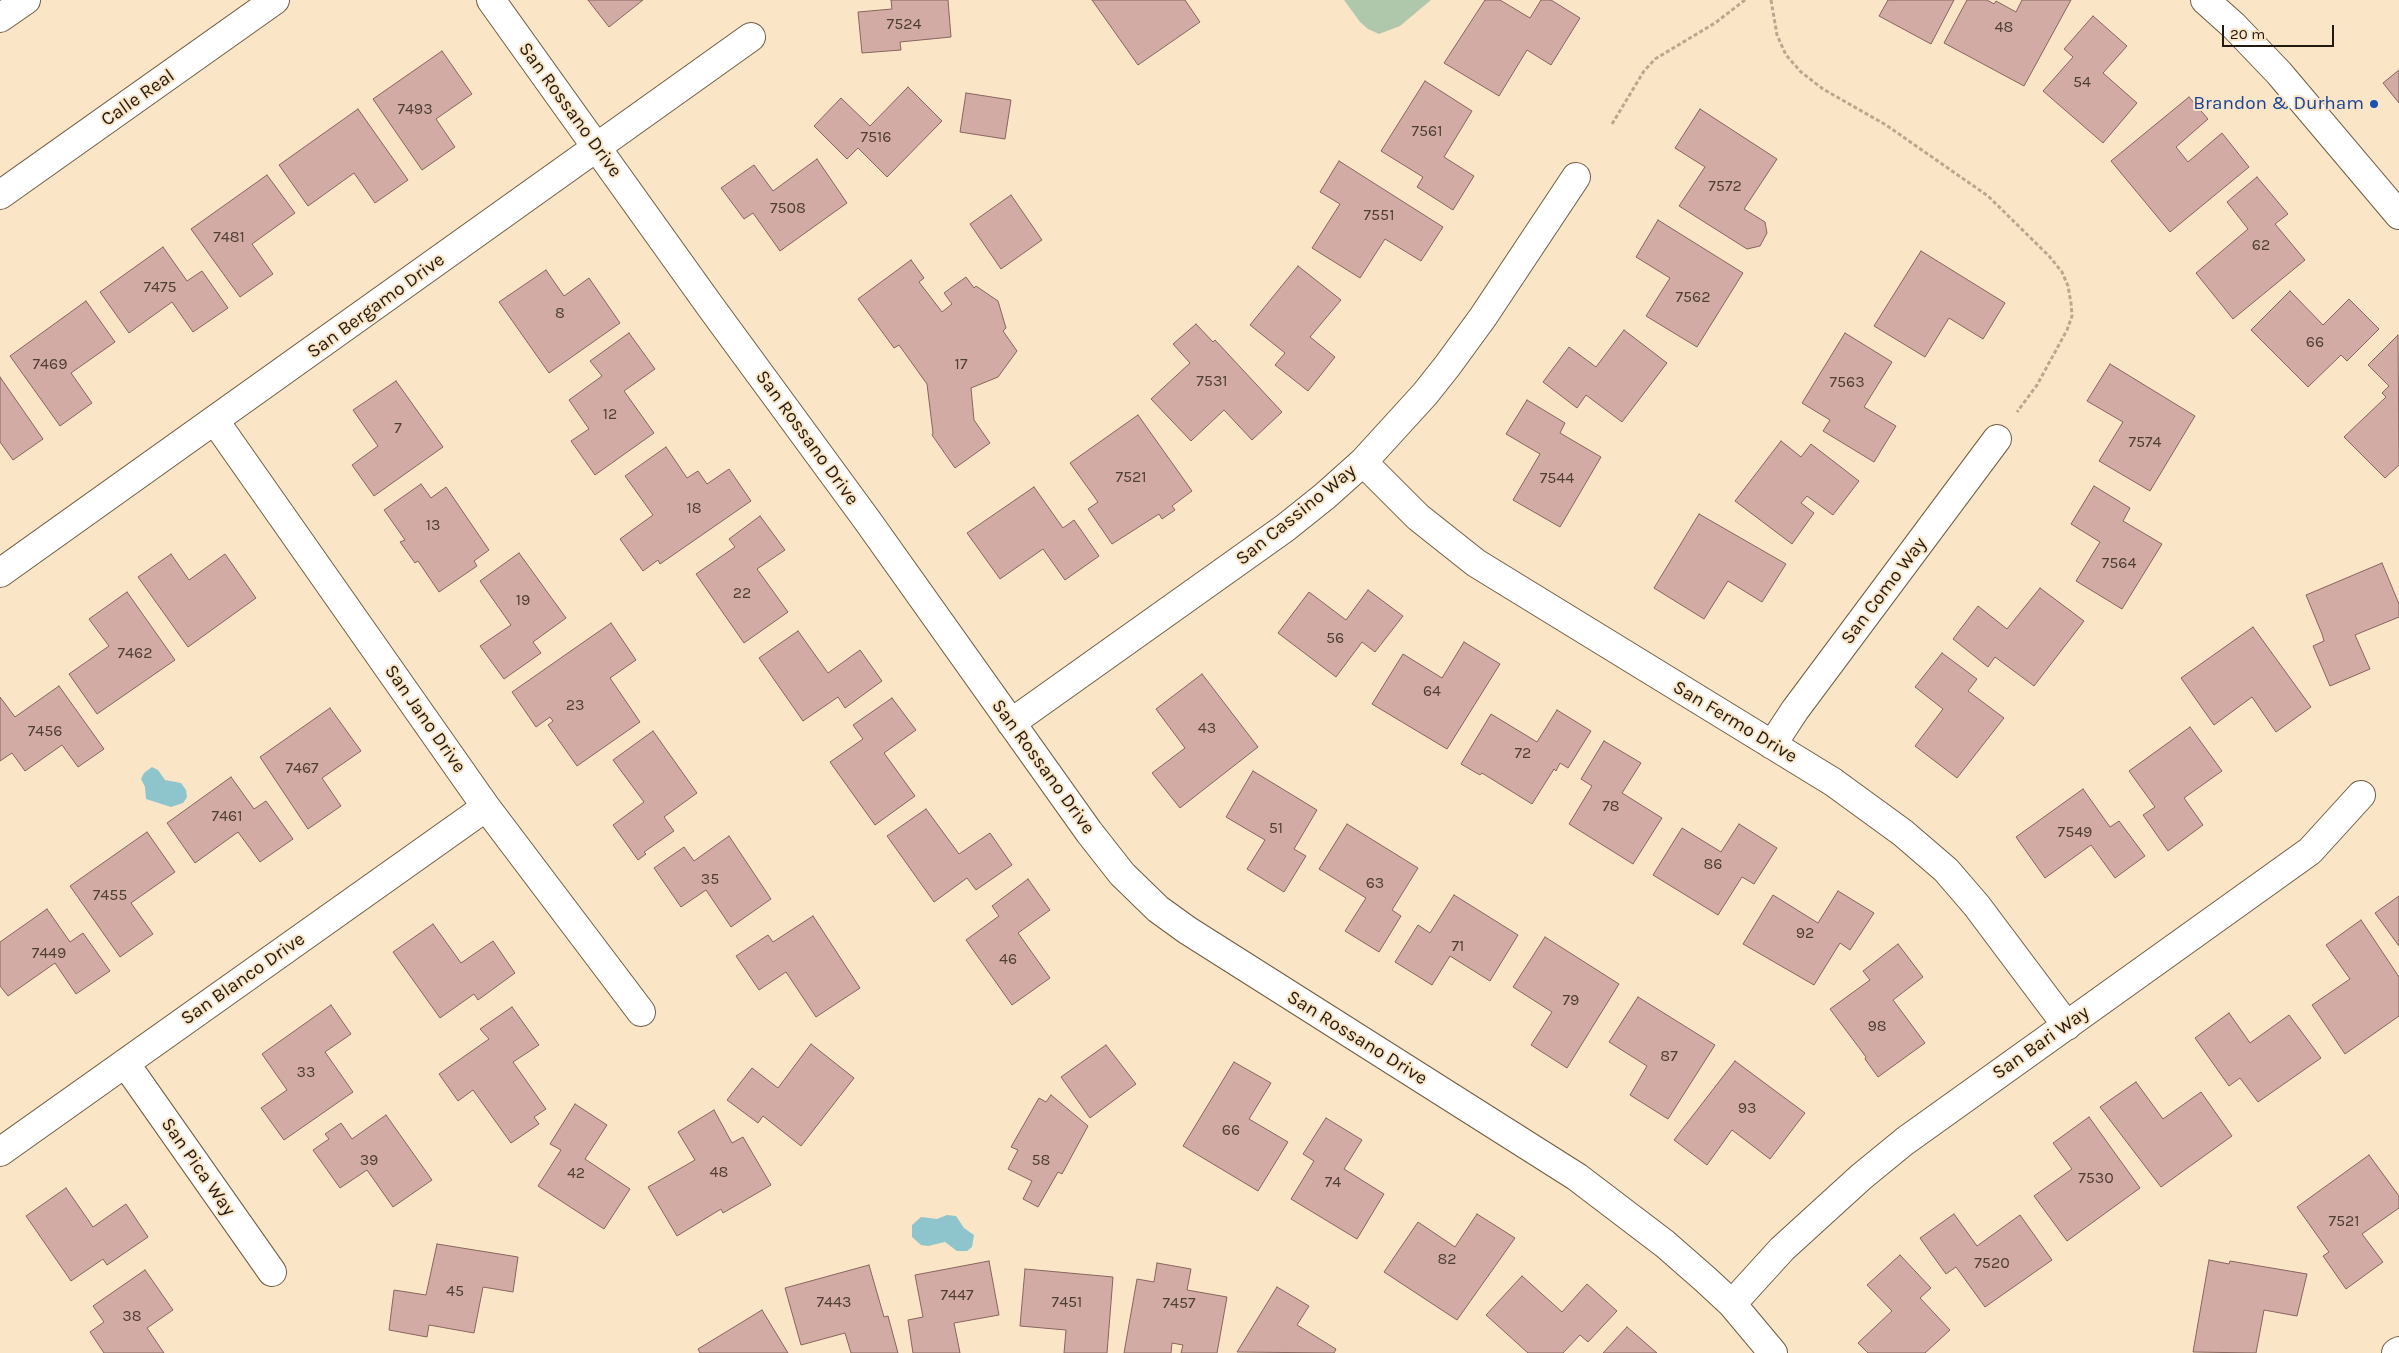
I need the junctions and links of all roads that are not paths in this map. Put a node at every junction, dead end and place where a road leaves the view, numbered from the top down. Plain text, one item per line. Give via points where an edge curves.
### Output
1 (26, 0) edge
2 (275, 0) edge
3 (491, 0) edge
4 (2205, 0) edge
5 (0, 18) edge
6 (751, 37) dead end
7 (597, 147) junction
8 (1576, 177) dead end
9 (0, 195) edge
10 (2399, 215) edge
11 (215, 421) junction
12 (1997, 439) road end
13 (1363, 462) junction
14 (0, 573) edge
15 (1011, 723) junction
16 (1772, 745) junction
17 (2361, 795) dead end
18 (486, 807) junction
19 (641, 1012) dead end
20 (2067, 1026) junction
21 (125, 1063) junction
22 (0, 1152) edge
23 (272, 1272) dead end
24 (1732, 1304) junction
25 (2399, 1351) edge
26 (1773, 1353) edge
27 (2396, 1353) edge

1 - 5 main road
2 - 9 main road, Calle Real
3 - 7 main road, San Rossano Drive
4 - 10 main road via 2279,73
6 - 7 main road, San Bergamo Drive
7 - 11 main road, San Bergamo Drive
7 - 15 main road, San Rossano Drive
8 - 13 main road, San Cassino Way via 1448,365 1426,394
11 - 14 main road, San Bergamo Drive
11 - 18 main road, San Jano Drive
12 - 16 main road, San Como Way via 1794,710
13 - 15 main road, San Cassino Way via 1285,528
13 - 16 main road, San Fermo Drive via 1418,517 1476,563
15 - 24 main road, San Rossano Drive via 1122,874 1158,909 1576,1177 1665,1244
16 - 20 main road, San Fermo Drive via 1868,806 1946,870
17 - 20 main road, San Bari Way via 2310,851
18 - 19 main road, San Jano Drive
18 - 21 main road, San Blanco Drive
20 - 24 main road, San Bari Way via 1905,1141 1861,1177 1782,1248
21 - 22 main road, San Blanco Drive
21 - 23 main road, San Pica Way
24 - 26 main road, San Rossano Drive
25 - 27 main road

